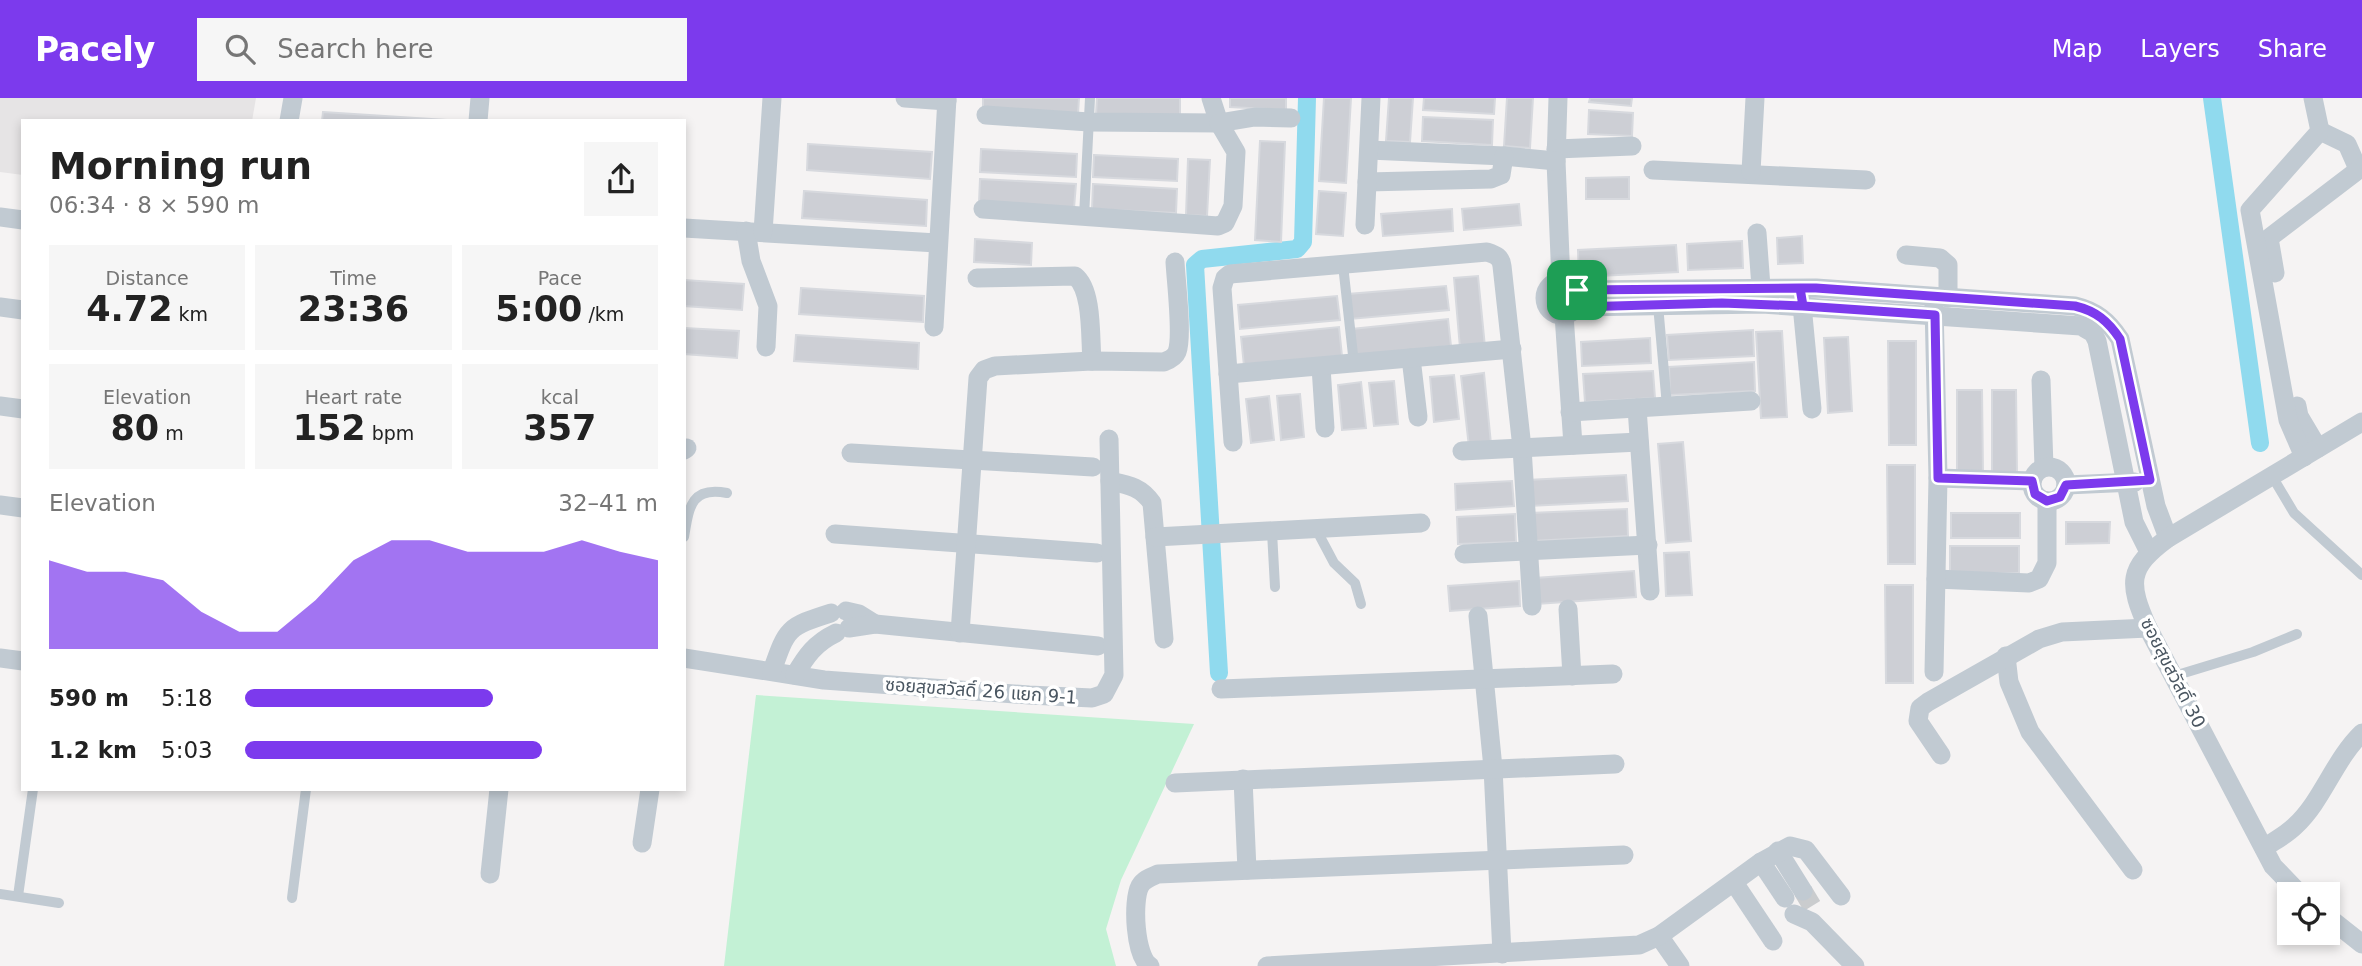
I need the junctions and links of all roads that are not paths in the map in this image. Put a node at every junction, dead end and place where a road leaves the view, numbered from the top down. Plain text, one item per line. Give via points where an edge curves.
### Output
1 (293, 98) edge
2 (480, 98) edge
3 (772, 98) edge
4 (905, 98) edge
5 (1090, 98) edge
6 (1211, 98) edge
7 (1371, 98) edge
8 (1558, 98) edge
9 (1755, 98) edge
10 (2313, 98) edge
11 (947, 100) edge
12 (986, 116) dead end
13 (1291, 118) dead end
14 (289, 119) edge
15 (478, 119) edge
16 (1089, 122) junction
17 (1219, 123) junction
18 (2320, 131) junction
19 (1632, 146) dead end
20 (1368, 149) junction
21 (1556, 155) junction
22 (1504, 156) junction
23 (2360, 168) edge
24 (1653, 170) dead end
25 (1751, 172) junction
26 (1866, 180) dead end
27 (1367, 182) junction
28 (982, 209) dead end
29 (0, 217) edge
30 (1084, 217) junction
31 (21, 220) edge
32 (1365, 225) dead end
33 (686, 228) edge
34 (755, 232) junction
35 (1757, 233) dead end
36 (936, 243) junction
37 (1906, 255) dead end
38 (1175, 262) dead end
39 (1343, 265) junction
40 (977, 278) dead end
41 (1760, 287) junction
42 (1802, 297) junction
43 (1569, 298) junction
44 (1658, 304) junction
45 (1939, 304) junction
46 (0, 307) edge
47 (21, 310) edge
48 (933, 327) dead end
49 (766, 347) dead end
50 (1512, 349) junction
51 (1411, 358) junction
52 (1092, 362) junction
53 (1354, 364) junction
54 (1321, 367) junction
55 (1228, 374) junction
56 (2041, 380) dead end
57 (1751, 401) dead end
58 (0, 406) edge
59 (1667, 406) junction
60 (1637, 408) junction
61 (21, 409) edge
62 (1812, 409) dead end
63 (1570, 412) junction
64 (1418, 417) dead end
65 (2362, 422) edge
66 (1325, 428) dead end
67 (1109, 439) dead end
68 (1233, 442) dead end
69 (1639, 442) junction
70 (1573, 445) junction
71 (1522, 448) junction
72 (1462, 451) dead end
73 (851, 453) dead end
74 (2311, 453) junction
75 (971, 461) junction
76 (1093, 467) dead end
77 (2038, 474) junction
78 (2272, 476) junction
79 (1938, 478) junction
80 (2150, 480) junction
81 (1110, 481) junction
82 (2124, 483) junction
83 (2066, 485) junction
84 (727, 493) dead end
85 (2047, 501) junction
86 (0, 505) edge
87 (21, 508) edge
88 (1421, 523) dead end
89 (686, 528) edge
90 (1316, 528) junction
91 (1272, 532) junction
92 (835, 534) dead end
93 (1155, 537) junction
94 (2168, 538) junction
95 (965, 543) junction
96 (1648, 545) junction
97 (1529, 551) junction
98 (2149, 552) junction
99 (1097, 553) dead end
100 (1464, 554) dead end
101 (2362, 575) edge
102 (1936, 579) junction
103 (1275, 587) dead end
104 (1650, 592) dead end
105 (1361, 604) dead end
106 (1532, 606) dead end
107 (1568, 609) dead end
108 (1478, 616) dead end
109 (836, 625) junction
110 (2148, 628) junction
111 (960, 633) junction
112 (2297, 634) dead end
113 (1164, 639) dead end
114 (1098, 646) dead end
115 (2006, 656) junction
116 (0, 658) edge
117 (686, 658) edge
118 (21, 661) edge
119 (772, 671) junction
120 (1934, 671) dead end
121 (1613, 674) dead end
122 (795, 675) junction
123 (1572, 676) junction
124 (2174, 676) junction
125 (1484, 677) junction
126 (1221, 689) dead end
127 (2362, 733) edge
128 (1941, 755) dead end
129 (1615, 764) dead end
130 (1493, 768) junction
131 (1243, 779) junction
132 (1175, 783) dead end
133 (33, 791) edge
134 (306, 791) edge
135 (499, 791) edge
136 (650, 791) edge
137 (642, 842) dead end
138 (2264, 848) junction
139 (1778, 851) junction
140 (1624, 855) dead end
141 (1498, 859) junction
142 (1761, 862) junction
143 (1247, 870) junction
144 (2133, 870) dead end
145 (489, 874) dead end
146 (2288, 882) edge
147 (1735, 884) junction
148 (0, 894) edge
149 (1841, 895) dead end
150 (18, 896) junction
151 (292, 898) dead end
152 (59, 903) dead end
153 (1801, 906) junction
154 (2340, 926) edge
155 (1659, 936) junction
156 (1773, 941) dead end
157 (2362, 943) edge
158 (1579, 949) junction
159 (1502, 954) junction
160 (1367, 963) edge
161 (1150, 966) edge
162 (1267, 966) edge
163 (1272, 966) edge
164 (1559, 966) edge
165 (1680, 966) edge
166 (1855, 966) edge

1 - 14 street
2 - 15 street
3 - 34 street
4 - 11 street
5 - 16 lane
6 - 17 street
7 - 20 street
8 - 21 street
9 - 25 street
10 - 18 street
11 - 36 street
12 - 16 street
13 - 17 street
16 - 17 street
16 - 30 lane
17 - 30 street via 1236,152 1233,206 1225,223
18 - 23 street via 2347,144
18 - 74 street via 2250,210 2288,420
19 - 21 street
20 - 22 street
20 - 27 street
21 - 22 street
21 - 43 street
22 - 27 street via 1501,175 1491,178
23 - 74 street via 2269,238 2299,416
24 - 25 street
25 - 26 street
27 - 32 street
28 - 30 street
29 - 31 street
33 - 34 street
34 - 36 street
34 - 49 street via 751,261 768,306
35 - 41 street
36 - 48 street
37 - 45 street via 1941,258 1948,265
38 - 52 street via 1177,352 1164,362
39 - 50 street via 1487,252 1496,255 1501,259
39 - 53 lane
39 - 55 street via 1236,272 1225,278
40 - 52 street via 1075,276 1087,295
41 - 42 street
41 - 43 street
42 - 44 street
42 - 45 street
42 - 62 street
43 - 44 street
43 - 63 street
44 - 59 lane
45 - 79 street
45 - 80 street via 2075,306 2092,310 2109,323 2120,339
45 - 82 street via 2081,326 2093,333
46 - 47 street
50 - 51 street
50 - 71 street
51 - 53 street
51 - 64 street
52 - 75 street via 984,370 976,392
53 - 54 street
54 - 55 street
54 - 66 street
55 - 68 street
56 - 77 street
57 - 59 street
58 - 61 street
59 - 60 street
60 - 63 street
60 - 69 street
63 - 70 street
65 - 74 street, ซอยสุขสวัสดิ์ 30
67 - 81 street, ซอยสุขสวัสดิ์ 26 แยก 9-1
69 - 70 street
69 - 96 street
70 - 71 street
71 - 72 street
71 - 97 street
73 - 75 street
74 - 78 street, ซอยสุขสวัสดิ์ 30
75 - 76 street
75 - 95 street
77 - 79 street
77 - 83 street via 2057,468
77 - 85 street via 2035,494
78 - 94 street, ซอยสุขสวัสดิ์ 30
78 - 101 lane via 2294,513
79 - 102 street
80 - 82 street
80 - 94 street
81 - 93 street via 1144,492 1152,503
81 - 122 street, ซอยสุขสวัสดิ์ 26 แยก 9-1 via 1115,675 1104,694 1092,698 1029,695
82 - 83 street
82 - 98 street via 2134,522
83 - 85 street via 2060,497
84 - 89 lane via 711,490 695,499
85 - 102 street via 2047,563 2039,579 2029,583
86 - 87 street
88 - 90 street
90 - 91 street
90 - 105 lane via 1334,563 1355,583
91 - 93 street
91 - 103 lane
92 - 95 street
93 - 113 street
94 - 98 street, ซอยสุขสวัสดิ์ 30
95 - 99 street
95 - 111 street
96 - 97 street
96 - 104 street
97 - 100 street
97 - 106 street
98 - 110 street, ซอยสุขสวัสดิ์ 30 via 2139,563 2135,580
102 - 120 street
107 - 123 street
108 - 125 street
109 - 111 street via 859,614 875,624
109 - 119 street via 810,620 787,632
109 - 122 street via 808,653
110 - 115 street via 2062,632
110 - 124 street, ซอยสุขสวัสดิ์ 30
111 - 114 street
112 - 124 lane
115 - 128 street via 1920,708 1918,721
115 - 144 street via 2009,682 2030,732
116 - 118 street
117 - 119 street, ซอยสุขสวัสดิ์ 26 แยก 9-1
119 - 122 street, ซอยสุขสวัสดิ์ 26 แยก 9-1
121 - 123 street
123 - 125 street
124 - 138 street, ซอยสุขสวัสดิ์ 30
125 - 126 street
125 - 130 street
127 - 138 street via 2335,765 2301,820
129 - 130 street
130 - 131 street
130 - 141 street
131 - 132 street
131 - 143 street
133 - 150 lane
134 - 151 lane
135 - 145 street
136 - 137 street
138 - 146 street, ซอยสุขสวัสดิ์ 30
139 - 142 street
139 - 149 street via 1790,846 1806,850
139 - 153 street
140 - 141 street
141 - 143 street
141 - 159 street
142 - 147 street
142 - 153 street
143 - 161 street via 1158,874 1145,880 1135,898 1139,954
147 - 155 street
147 - 156 street
148 - 150 lane
150 - 152 lane
153 - 166 street
154 - 157 street
155 - 158 street via 1639,945
155 - 165 street
158 - 159 street
158 - 164 street
159 - 160 street
160 - 163 street
162 - 163 street

